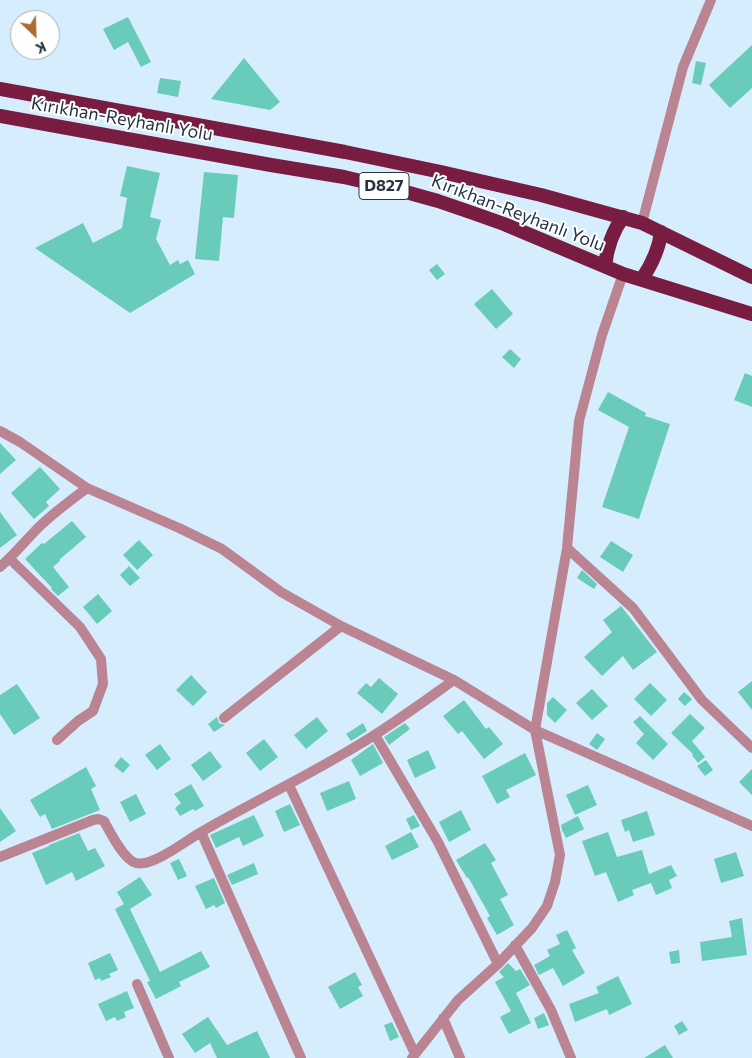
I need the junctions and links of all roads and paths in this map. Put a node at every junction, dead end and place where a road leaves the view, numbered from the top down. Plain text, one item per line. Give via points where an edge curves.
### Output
1 (711, 0) edge
2 (0, 89) edge
3 (0, 116) edge
4 (623, 217) junction
5 (642, 223) junction
6 (661, 232) junction
7 (605, 266) junction
8 (623, 274) junction
9 (752, 277) edge
10 (642, 279) junction
11 (752, 314) edge
12 (0, 431) edge
13 (87, 488) junction
14 (567, 548) junction
15 (10, 559) junction
16 (0, 567) edge
17 (341, 626) junction
18 (454, 680) junction
19 (224, 718) dead end
20 (534, 730) junction
21 (376, 734) junction
22 (57, 740) dead end
23 (752, 748) edge
24 (289, 785) junction
25 (752, 826) edge
26 (202, 832) junction
27 (0, 857) edge
28 (515, 945) junction
29 (498, 964) junction
30 (137, 984) dead end
31 (444, 1018) junction
32 (413, 1056) edge
33 (169, 1058) edge
34 (301, 1058) edge
35 (460, 1058) edge
36 (571, 1058) edge

1 - 5 street via 683,67
2 - 4 highway, Kırıkhan-Reyhanlı Yolu / D827 via 345,152 541,195
3 - 7 highway, Kırıkhan-Reyhanlı Yolu / D827 via 344,177 395,189 479,215
4 - 5 highway, Kırıkhan-Reyhanlı Yolu / D827
4 - 7 highway via 610,241
5 - 6 highway, Kırıkhan-Reyhanlı Yolu / D827
6 - 9 highway, Kırıkhan-Reyhanlı Yolu / D827
6 - 10 highway via 656,255
7 - 8 highway, Kırıkhan-Reyhanlı Yolu / D827
8 - 10 highway, Kırıkhan-Reyhanlı Yolu / D827
8 - 14 street via 579,421
10 - 11 highway, Kırıkhan-Reyhanlı Yolu / D827
12 - 13 street
13 - 15 street via 59,508
13 - 17 street via 222,549 280,592
14 - 20 street
14 - 23 street via 634,608 702,700
15 - 16 street
15 - 22 street via 80,627 101,660 104,684 93,710
17 - 18 street
17 - 19 street
18 - 20 street
18 - 21 street
20 - 25 street
20 - 28 street via 560,855 556,882 547,906
21 - 24 street
21 - 29 street via 438,842
24 - 26 street
24 - 32 street
26 - 27 street via 158,859 146,864 135,863 127,858 104,822 93,820
26 - 34 street
28 - 29 street
28 - 36 street via 551,1010
29 - 31 street via 458,1000
30 - 33 street
31 - 32 street
31 - 35 street

